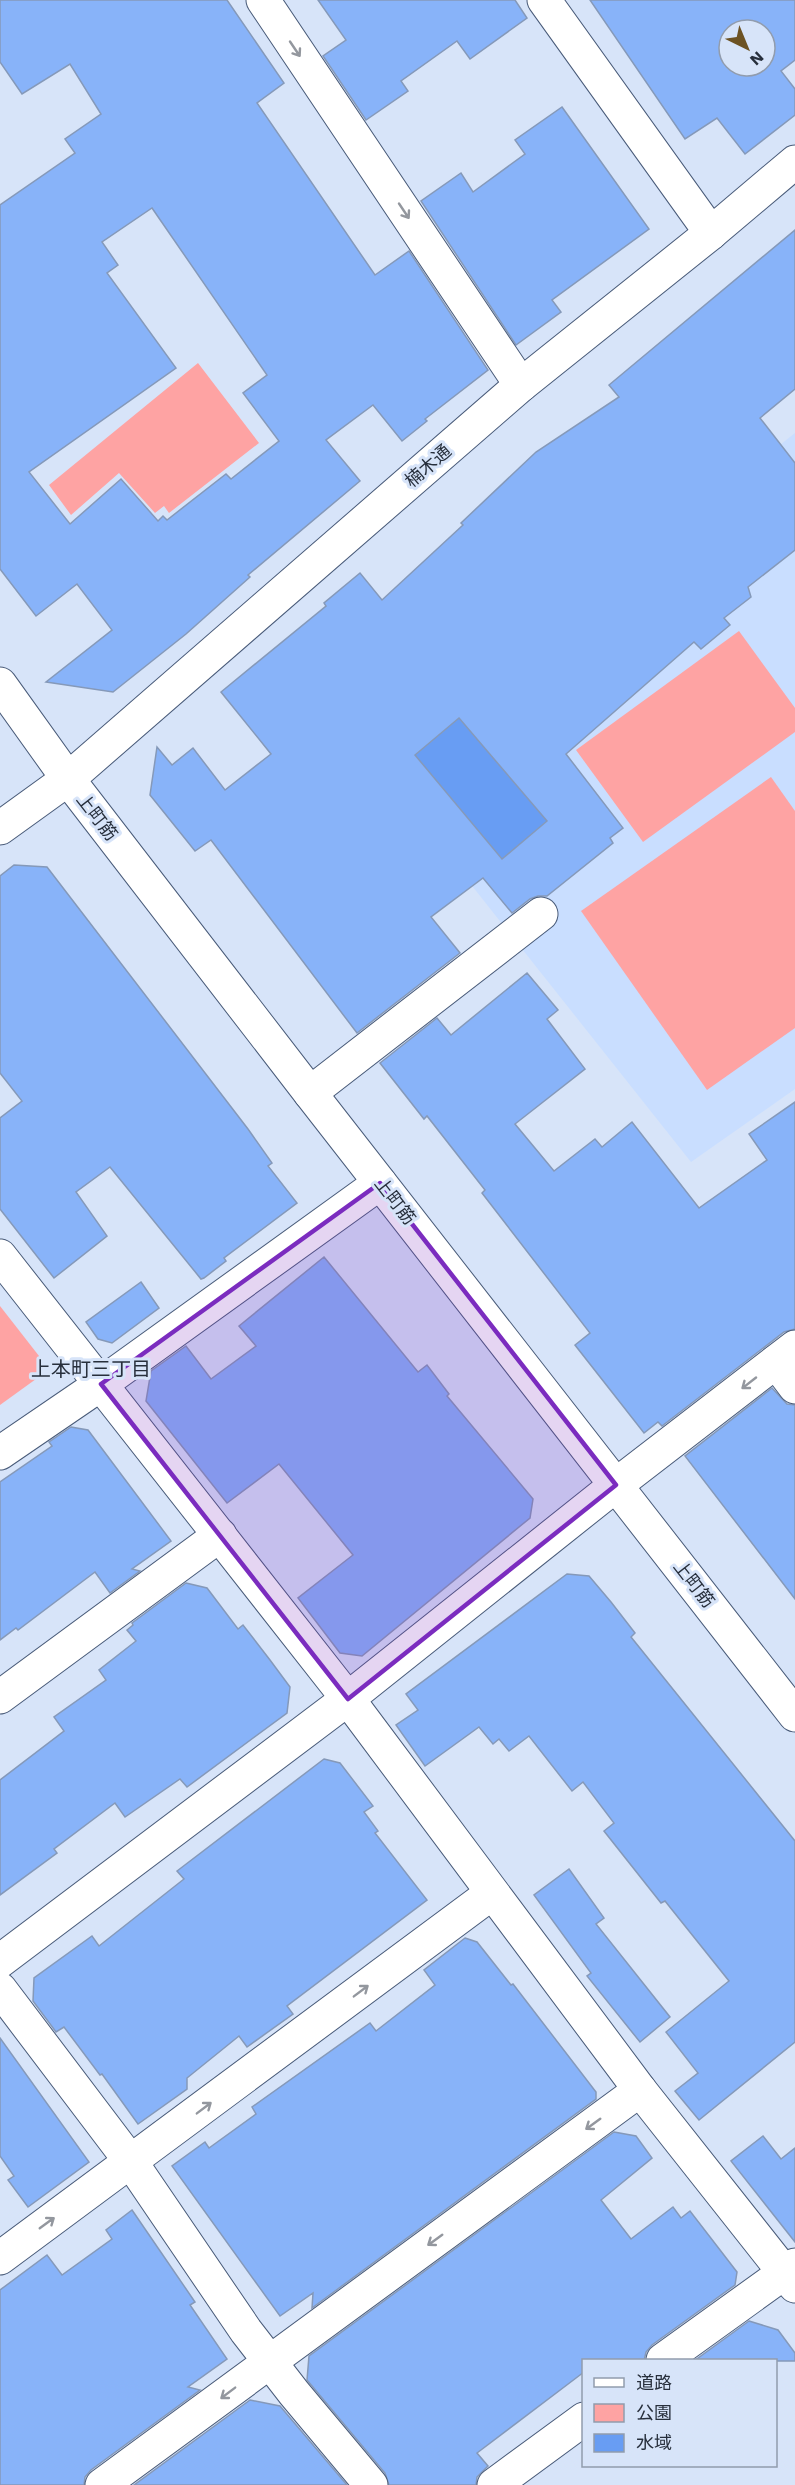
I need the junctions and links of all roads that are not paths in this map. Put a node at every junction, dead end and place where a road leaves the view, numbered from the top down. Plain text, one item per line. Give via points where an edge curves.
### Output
1 (263, 0) edge
2 (544, 0) edge
3 (795, 162) edge
4 (711, 233) junction
5 (521, 385) junction
6 (0, 684) edge
7 (68, 779) junction
8 (0, 828) edge
9 (541, 914) dead end
10 (310, 1093) junction
11 (380, 1183) junction
12 (0, 1256) edge
13 (789, 1365) edge
14 (101, 1384) junction
15 (0, 1453) edge
16 (616, 1485) junction
17 (220, 1535) junction
18 (0, 1697) edge
19 (348, 1699) junction
20 (795, 1715) edge
21 (492, 1893) junction
22 (0, 1961) edge
23 (0, 1989) edge
24 (640, 2090) junction
25 (131, 2162) junction
26 (0, 2258) edge
27 (791, 2274) edge
28 (666, 2359) edge
29 (269, 2361) junction
30 (582, 2420) edge
31 (102, 2485) edge
32 (371, 2485) edge
33 (494, 2485) edge

1 -> 5 street
2 - 4 street
3 - 4 street, 楠木通
4 - 5 street, 楠木通
5 - 7 street, 楠木通
6 - 7 street, 上町筋
7 - 8 street, 楠木通
7 - 10 street, 上町筋
9 - 10 street
10 - 11 street, 上町筋
11 - 14 street
11 - 16 street, 上町筋
12 - 14 street
13 -> 16 street
14 - 15 street
14 - 17 street
16 - 19 street
16 - 20 street, 上町筋
17 - 18 street
17 - 19 street
19 - 21 street
19 - 22 street
21 - 24 street
25 -> 21 street
23 - 25 street
24 - 27 street
24 -> 29 street
26 -> 25 street
25 - 29 street
27 - 28 street
29 -> 31 street
29 - 32 street
30 - 33 street

